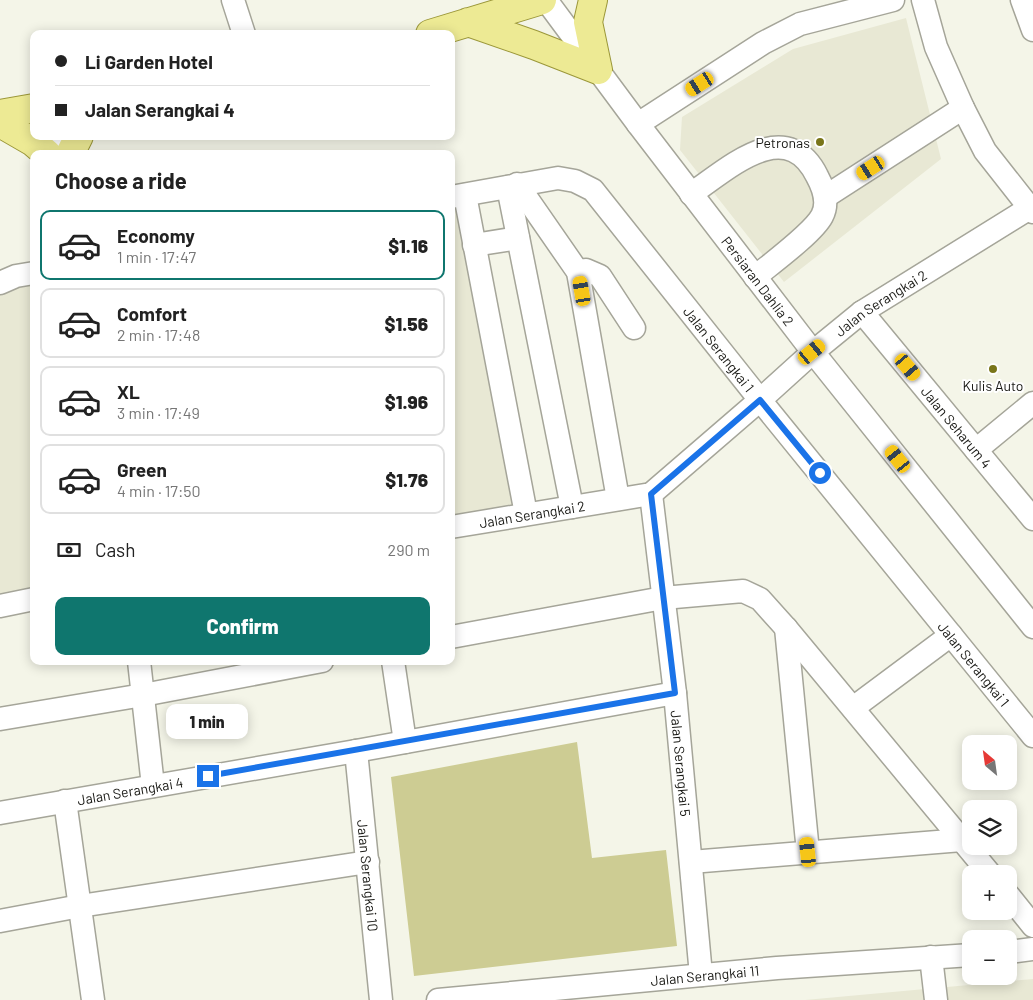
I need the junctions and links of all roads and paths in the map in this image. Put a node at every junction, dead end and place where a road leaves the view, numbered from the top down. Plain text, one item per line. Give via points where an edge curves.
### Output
1 (233, 0) edge
2 (542, 0) edge
3 (546, 0) edge
4 (593, 0) edge
5 (893, 0) edge
6 (923, 0) edge
7 (1022, 0) edge
8 (508, 5) edge
9 (468, 22) junction
10 (243, 30) edge
11 (443, 30) edge
12 (1033, 30) edge
13 (598, 70) junction
14 (963, 108) junction
15 (30, 109) edge
16 (0, 114) edge
17 (0, 123) edge
18 (638, 124) junction
19 (42, 150) edge
20 (512, 186) junction
21 (692, 194) junction
22 (458, 196) edge
23 (826, 198) junction
24 (1032, 209) edge
25 (518, 238) junction
26 (474, 245) junction
27 (578, 272) junction
28 (30, 274) edge
29 (755, 277) junction
30 (0, 283) edge
31 (862, 312) junction
32 (634, 328) dead end
33 (812, 352) junction
34 (760, 400) junction
35 (1033, 403) edge
36 (976, 450) junction
37 (651, 494) junction
38 (618, 499) junction
39 (572, 507) junction
40 (526, 514) junction
41 (1033, 519) edge
42 (455, 526) edge
43 (663, 598) junction
44 (30, 601) edge
45 (0, 606) edge
46 (1033, 627) edge
47 (786, 628) junction
48 (951, 634) junction
49 (455, 636) edge
50 (140, 665) edge
51 (301, 665) edge
52 (394, 665) edge
53 (675, 693) junction
54 (143, 695) junction
55 (852, 708) junction
56 (0, 720) edge
57 (1033, 736) edge
58 (405, 742) junction
59 (356, 751) junction
60 (153, 786) junction
61 (65, 801) junction
62 (0, 813) edge
63 (962, 840) joint
64 (808, 852) junction
65 (974, 855) edge
66 (368, 862) junction
67 (691, 862) junction
68 (983, 865) edge
69 (80, 906) junction
70 (1017, 906) edge
71 (0, 921) edge
72 (1033, 926) edge
73 (1033, 949) edge
74 (1017, 951) edge
75 (962, 956) edge
76 (931, 958) junction
77 (701, 975) junction
78 (93, 1000) edge
79 (381, 1000) edge
80 (438, 1000) edge
81 (936, 1000) edge

1 - 10 street
2 - 8 main road
3 - 13 street, Persiaran Dahlia 2
4 - 13 main road via 588,22
5 - 18 street via 800,24 763,43
6 - 14 street, Jalan Serangkai 2 via 936,47
7 - 12 street
8 - 9 main road
9 - 11 main road
9 - 13 main road
13 - 18 street, Persiaran Dahlia 2
14 - 23 street
14 - 24 street, Jalan Serangkai 2 via 985,151
15 - 16 main road
17 - 19 main road
18 - 21 street, Persiaran Dahlia 2
20 - 22 street, Jalan Serangkai 1
20 - 25 street
20 - 27 street
20 - 34 street, Jalan Serangkai 1 via 558,178 575,181 593,190
21 - 23 street via 756,151 789,148 807,159
21 - 29 street, Persiaran Dahlia 2
22 - 26 street
23 - 29 street via 823,215 812,228
24 - 31 street, Jalan Serangkai 2
25 - 26 street
25 - 39 street
26 - 40 street
27 - 32 street via 586,270 600,276
27 - 38 street
28 - 30 street
29 - 33 street, Persiaran Dahlia 2
31 - 33 street, Jalan Serangkai 2
31 - 36 street, Jalan Seharum 4
33 - 34 street, Jalan Serangkai 2
33 - 46 street, Persiaran Dahlia 2
34 - 37 street, Jalan Serangkai 2
34 - 48 street, Jalan Serangkai 1
35 - 36 street
36 - 41 street, Jalan Seharum 4
37 - 38 street, Jalan Serangkai 2
37 - 43 street, Jalan Serangkai 5
38 - 39 street, Jalan Serangkai 2
39 - 40 street, Jalan Serangkai 2
40 - 42 street, Jalan Serangkai 2
43 - 47 street via 743,591 760,599
43 - 49 street
43 - 53 street, Jalan Serangkai 5
44 - 45 street
47 - 55 street
47 - 64 street
48 - 55 street
48 - 57 street, Jalan Serangkai 1
50 - 54 street
51 - 54 street
52 - 58 street
53 - 58 street, Jalan Serangkai 4
53 - 67 street, Jalan Serangkai 5
54 - 56 street
54 - 60 street
55 - 63 street
58 - 59 street, Jalan Serangkai 4
59 - 60 street, Jalan Serangkai 4
59 - 66 street, Jalan Serangkai 10
60 - 61 street, Jalan Serangkai 4
61 - 62 street, Jalan Serangkai 4
61 - 69 street
63 - 64 street
64 - 67 street
65 - 68 street
66 - 69 street
66 - 79 street, Jalan Serangkai 10
67 - 77 street, Jalan Serangkai 5
69 - 71 street
69 - 78 street
70 - 72 street
73 - 74 street
75 - 76 street, Jalan Serangkai 11
76 - 77 street, Jalan Serangkai 11
76 - 81 street
77 - 80 street, Jalan Serangkai 11

